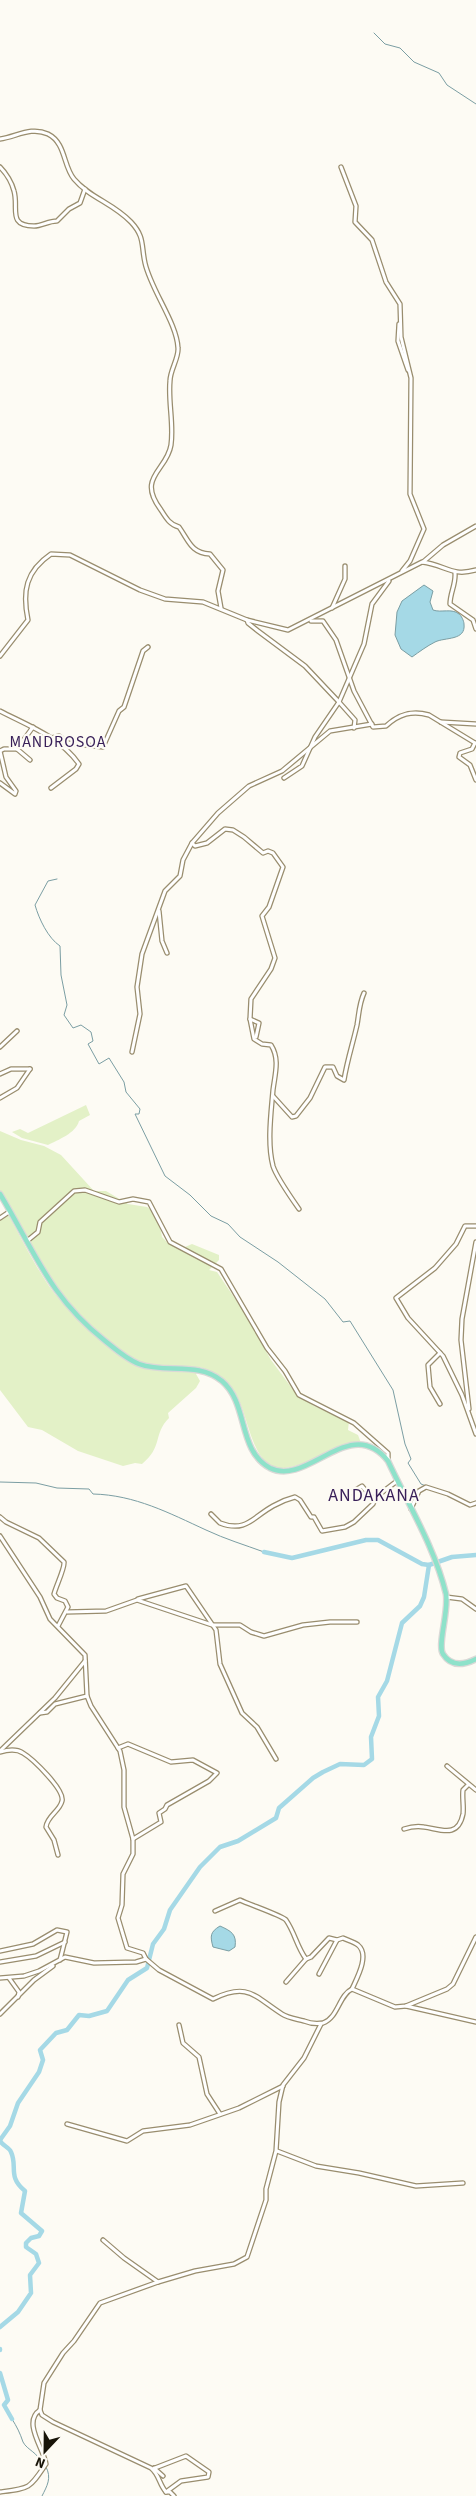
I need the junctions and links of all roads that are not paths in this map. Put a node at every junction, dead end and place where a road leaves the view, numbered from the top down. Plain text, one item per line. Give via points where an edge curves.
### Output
1 (0, 139) edge
2 (0, 167) edge
3 (341, 167) dead end
4 (85, 190) junction
5 (476, 526) edge
6 (422, 562) junction
7 (345, 566) dead end
8 (476, 570) edge
9 (399, 573) junction
10 (455, 573) junction
11 (391, 579) junction
12 (222, 608) junction
13 (332, 609) junction
14 (247, 620) junction
15 (474, 621) edge
16 (476, 628) edge
17 (293, 629) junction
18 (148, 647) dead end
19 (0, 656) edge
20 (351, 678) junction
21 (339, 702) junction
22 (0, 711) edge
23 (441, 722) junction
24 (372, 724) junction
25 (476, 724) edge
26 (33, 727) junction
27 (354, 728) junction
28 (52, 738) junction
29 (476, 742) edge
30 (312, 746) junction
31 (2, 749) edge
32 (17, 749) junction
33 (30, 760) dead end
34 (284, 778) dead end
35 (476, 780) edge
36 (0, 783) edge
37 (50, 788) dead end
38 (192, 843) junction
39 (158, 911) junction
40 (167, 953) dead end
41 (364, 993) dead end
42 (250, 1019) junction
43 (16, 1031) dead end
44 (256, 1037) junction
45 (0, 1047) edge
46 (132, 1052) dead end
47 (0, 1074) edge
48 (273, 1096) junction
49 (0, 1098) edge
50 (0, 1194) edge
51 (299, 1209) dead end
52 (9, 1212) junction
53 (0, 1218) edge
54 (476, 1226) edge
55 (26, 1242) junction
56 (476, 1242) edge
57 (440, 1353) junction
58 (440, 1404) dead end
59 (469, 1415) junction
60 (476, 1434) edge
61 (388, 1462) junction
62 (397, 1481) junction
63 (347, 1495) dead end
64 (375, 1498) junction
65 (474, 1505) edge
66 (411, 1510) junction
67 (211, 1514) dead end
68 (0, 1517) edge
69 (0, 1536) edge
70 (446, 1597) junction
71 (137, 1600) junction
72 (476, 1610) edge
73 (67, 1612) junction
74 (357, 1622) dead end
75 (212, 1625) junction
76 (58, 1626) junction
77 (476, 1659) edge
78 (85, 1662) junction
79 (87, 1696) junction
80 (39, 1714) junction
81 (118, 1748) junction
82 (0, 1751) edge
83 (276, 1759) dead end
84 (448, 1766) dead end
85 (468, 1785) junction
86 (476, 1790) edge
87 (404, 1829) dead end
88 (132, 1838) junction
89 (58, 1855) dead end
90 (215, 1911) dead end
91 (476, 1937) edge
92 (337, 1940) junction
93 (65, 1942) junction
94 (0, 1951) edge
95 (147, 1959) junction
96 (306, 1959) junction
97 (60, 1961) junction
98 (0, 1962) edge
99 (319, 1974) dead end
100 (0, 1978) edge
101 (9, 1978) junction
102 (286, 1982) dead end
103 (352, 1989) junction
104 (18, 1998) junction
105 (404, 2006) junction
106 (0, 2014) edge
107 (476, 2022) edge
108 (321, 2024) junction
109 (179, 2025) dead end
110 (283, 2085) junction
111 (221, 2114) junction
112 (67, 2124) dead end
113 (276, 2151) junction
114 (463, 2183) dead end
115 (103, 2240) dead end
116 (158, 2282) junction
117 (40, 2410) junction
118 (153, 2468) junction
119 (162, 2476) dead end
120 (0, 2492) edge
121 (166, 2492) junction
122 (174, 2496) edge

1 - 4 street via 23,132 49,135 59,145 72,177
2 - 4 street via 14,191 19,223 32,226 46,221 57,222 80,203
3 - 9 street via 356,206 355,222 372,240 386,282 400,304 411,378 410,494 424,529 410,561
4 - 12 street via 115,206 140,231 145,264 174,333 178,349 170,381 171,447 154,474 152,490 159,509 172,525 179,528 193,549 200,554 210,554 218,561 223,570 218,590
5 - 6 street
6 - 9 street
6 - 10 street via 440,565
7 - 13 street via 346,579
8 - 10 street
9 - 11 street
10 - 15 street via 450,604
11 - 13 street
11 - 20 street via 372,604 364,644
12 - 14 street
12 - 19 street via 203,602 165,599 70,555 51,554 33,569 25,598 28,620
13 - 17 street
14 - 17 street via 282,630
14 - 21 street via 305,666
15 - 16 street
17 - 20 street via 313,620 327,623
18 - 28 street via 142,651 124,707 119,711 104,747 68,743 59,736
20 - 21 street
20 - 24 street via 354,691
21 - 27 street via 356,720
21 - 30 street
22 - 26 street
23 - 24 street via 429,715 413,712 397,715 386,726
23 - 25 street
23 - 29 street
24 - 27 street
26 - 28 street
26 - 32 street
27 - 30 street via 330,731
28 - 37 street via 79,764 76,770
29 - 35 street via 472,749 460,753 459,758 470,765
30 - 34 street via 302,766
30 - 38 street via 282,771 249,786 218,813
31 - 32 street
31 - 36 street via 6,777 15,794
32 - 33 street
38 - 39 street via 183,860 180,876 165,891
38 - 42 street via 195,846 207,843 225,829 233,830 264,853 273,853 283,867 269,907 262,916 275,958 251,999
39 - 40 street
39 - 46 street via 142,954 137,987 140,1014
41 - 48 street via 344,1080 337,1076 333,1067 325,1068 310,1098 292,1117
42 - 44 street via 252,1036
42 - 44 street via 259,1023
43 - 45 street
44 - 48 street via 254,1039 271,1045 275,1051 277,1070
47 - 49 street via 11,1069 30,1069 17,1088
48 - 51 street via 273,1167
50 - 52 main road
52 - 53 street
52 - 55 main road
54 - 57 street via 465,1226 456,1244 435,1268 396,1298 408,1318
55 - 61 main road via 51,1286 65,1303 124,1355 154,1368 200,1370 225,1384 236,1399 252,1451 271,1468 297,1468 344,1447 358,1445 376,1450
55 - 61 street via 38,1232 40,1222 74,1191 85,1190 119,1202 133,1198 149,1202 170,1242 221,1269 299,1395 354,1423 388,1453
56 - 59 street via 462,1319
57 - 58 street via 428,1365 430,1387
57 - 59 street
59 - 60 street
61 - 62 main road
62 - 64 street
62 - 66 main road
63 - 64 street via 362,1486
64 - 67 street via 354,1522 322,1531 295,1497 274,1504 255,1521 240,1526 220,1523
65 - 66 street via 426,1487 419,1491
66 - 70 main road via 436,1562
68 - 73 street via 39,1538 64,1562 54,1594 66,1600
69 - 76 street via 40,1597 50,1619
70 - 72 street via 462,1599
70 - 77 main road via 447,1616 440,1645 442,1652 458,1664
71 - 73 street via 106,1611
71 - 75 street
71 - 75 street via 186,1586
73 - 76 street
74 - 75 street via 302,1624 264,1636 240,1625
75 - 83 street via 216,1630 220,1664 235,1700 242,1713 257,1727
76 - 78 street via 80,1648
78 - 79 street
78 - 80 street
79 - 80 street via 55,1704 47,1712
79 - 81 street
80 - 82 street
81 - 88 street via 124,1770 124,1807
81 - 88 street via 128,1744 171,1762 193,1760 217,1773 167,1805 159,1813 161,1822
82 - 89 street via 23,1753 59,1790 62,1801 46,1827
84 - 85 street
85 - 86 street
85 - 87 street via 463,1790 462,1817 454,1829
88 - 95 street via 133,1854 123,1874 122,1905 118,1918 127,1948 143,1953
90 - 96 street via 240,1900 268,1913 278,1914 285,1919
91 - 105 street via 453,1984
92 - 96 street via 329,1938
92 - 99 street
92 - 103 street via 343,1938 359,1946 363,1955
93 - 94 street via 67,1932 57,1930 33,1944
93 - 97 street
93 - 98 street via 36,1956
95 - 97 street via 94,1963 65,1957
95 - 108 street via 159,1970 213,1999 233,1990 243,1991 259,1997 284,2015
96 - 102 street
97 - 101 street via 39,1971
97 - 104 street via 34,1980
100 - 101 street
101 - 104 street via 19,1992
103 - 105 street via 389,2006
103 - 108 street via 330,2020
104 - 106 street
105 - 107 street
108 - 110 street via 304,2058
109 - 111 street via 183,2043 199,2057 207,2094
110 - 111 street
110 - 113 street
111 - 112 street via 182,2127 143,2131 126,2141
113 - 114 street via 316,2166 416,2186
113 - 116 street via 266,2200 247,2257 234,2264 195,2270
115 - 116 street
116 - 117 street via 100,2303 62,2352 44,2383
117 - 118 street via 53,2422
117 - 120 street via 33,2424 46,2464 39,2477 26,2489
118 - 119 street
118 - 121 street
118 - 121 street via 186,2456 209,2472 208,2477 181,2481
121 - 122 street

